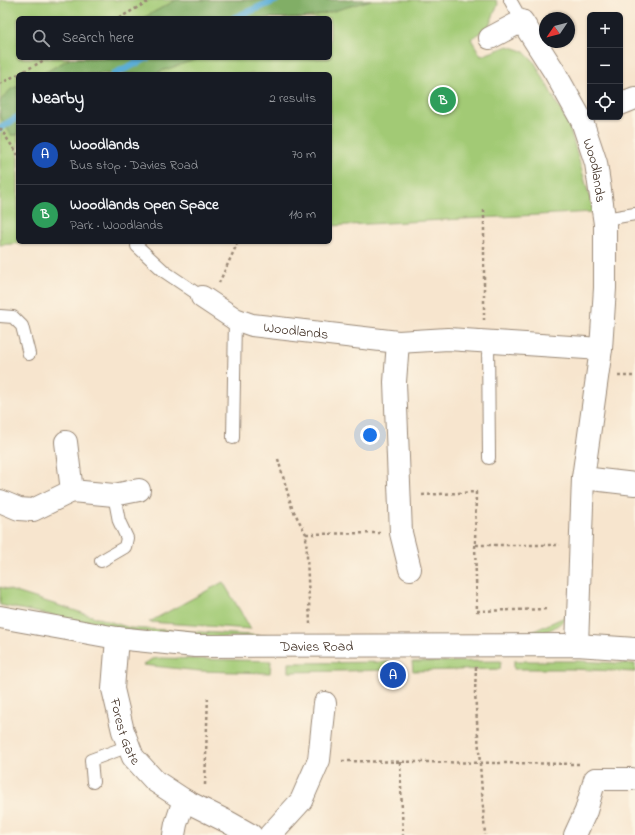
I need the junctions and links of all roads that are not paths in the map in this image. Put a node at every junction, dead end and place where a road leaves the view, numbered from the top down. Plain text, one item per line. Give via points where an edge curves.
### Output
1 (510, 0) edge
2 (522, 21) junction
3 (490, 38) dead end
4 (635, 98) edge
5 (623, 103) edge
6 (586, 119) edge
7 (635, 214) edge
8 (605, 219) junction
9 (137, 246) dead end
10 (205, 299) joint
11 (0, 316) edge
12 (235, 319) junction
13 (486, 341) junction
14 (398, 342) junction
15 (601, 349) junction
16 (29, 354) dead end
17 (234, 438) dead end
18 (66, 442) dead end
19 (489, 458) dead end
20 (583, 478) junction
21 (635, 484) edge
22 (72, 490) junction
23 (138, 490) dead end
24 (114, 496) junction
25 (0, 501) edge
26 (101, 561) dead end
27 (410, 569) dead end
28 (0, 617) edge
29 (117, 638) junction
30 (577, 646) junction
31 (635, 649) edge
32 (325, 703) dead end
33 (129, 746) junction
34 (632, 779) dead end
35 (93, 782) dead end
36 (184, 800) junction
37 (174, 835) edge
38 (250, 835) edge
39 (270, 835) edge
40 (575, 835) edge

1 - 2 lane
2 - 3 street
2 - 6 street, Woodlands
4 - 5 street
6 - 8 street, Woodlands
7 - 8 lane
8 - 15 street, Woodlands via 605,288
9 - 10 lane via 165,272
10 - 12 street, Woodlands
11 - 16 lane via 13,317 22,326
12 - 14 street, Woodlands via 252,325
12 - 17 lane
13 - 14 street, Woodlands via 448,339
13 - 15 street, Woodlands
13 - 19 lane
14 - 27 street via 395,382 401,533
15 - 20 street, Woodlands
18 - 22 street
20 - 21 street
20 - 30 street, Woodlands
22 - 24 street
22 - 25 street via 33,510 19,509
23 - 24 street
24 - 26 lane via 119,521 127,538 125,548
28 - 29 street, Davies Road
29 - 30 street, Davies Road via 195,646
29 - 33 street, Forest Gate via 112,689
30 - 31 street, Davies Road
32 - 39 street via 319,760 301,801
33 - 35 lane via 90,760
33 - 36 street, Forest Gate via 133,757 155,781
34 - 40 street via 595,779 586,811
36 - 37 street
36 - 38 street, Forest Gate

